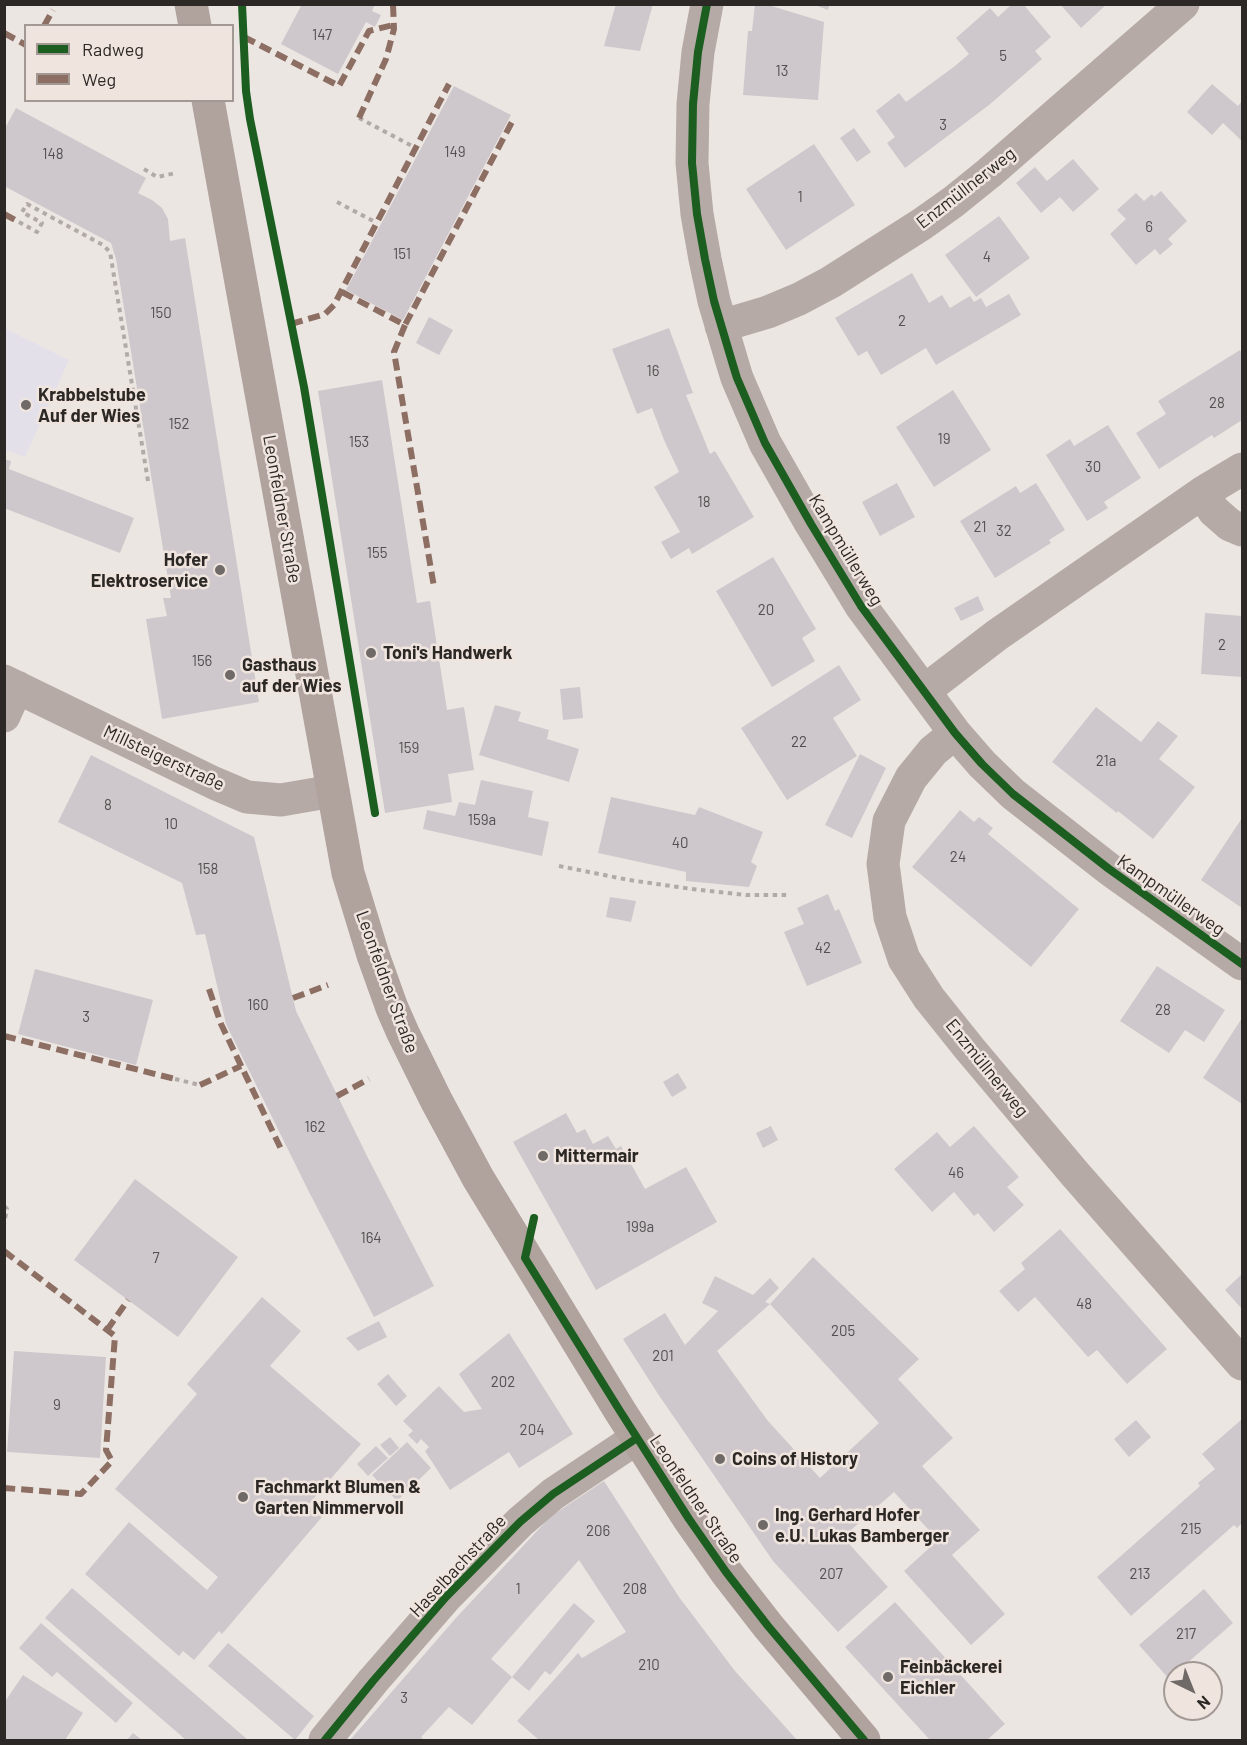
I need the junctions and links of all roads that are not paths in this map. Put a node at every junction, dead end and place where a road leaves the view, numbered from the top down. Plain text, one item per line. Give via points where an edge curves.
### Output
1 (191, 4) edge
2 (707, 4) edge
3 (1183, 4) edge
4 (195, 24) edge
5 (208, 102) edge
6 (721, 326) junction
7 (1242, 469) edge
8 (1203, 493) junction
9 (1242, 530) edge
10 (924, 692) junction
11 (9, 695) edge
12 (955, 732) junction
13 (333, 791) junction
14 (1242, 964) edge
15 (1242, 1364) edge
16 (638, 1438) junction
17 (325, 1740) edge
18 (864, 1740) edge

1 - 4 main road
2 - 6 street, Kampmüllerweg via 693,104 692,163 705,259
3 - 6 street, Enzmüllnerweg via 989,173 922,224 799,300
5 - 13 main road, Leonfeldner Straße
6 - 10 street, Kampmüllerweg via 737,378 771,453 861,606
7 - 8 street
8 - 9 street via 1214,511
8 - 10 street via 998,635
10 - 12 street, Kampmüllerweg
11 - 13 street, Millsteigerstraße via 247,796 281,800
12 - 14 street, Kampmüllerweg via 1013,794
12 - 15 street, Enzmüllnerweg via 911,778 889,821 883,864 890,917 904,959 929,998 969,1047
13 - 16 main road, Leonfeldner Straße via 348,873 373,955 403,1033 478,1179
16 - 17 street, Haselbachstraße via 553,1494 520,1522 446,1597
16 - 18 main road, Leonfeldner Straße via 726,1572

